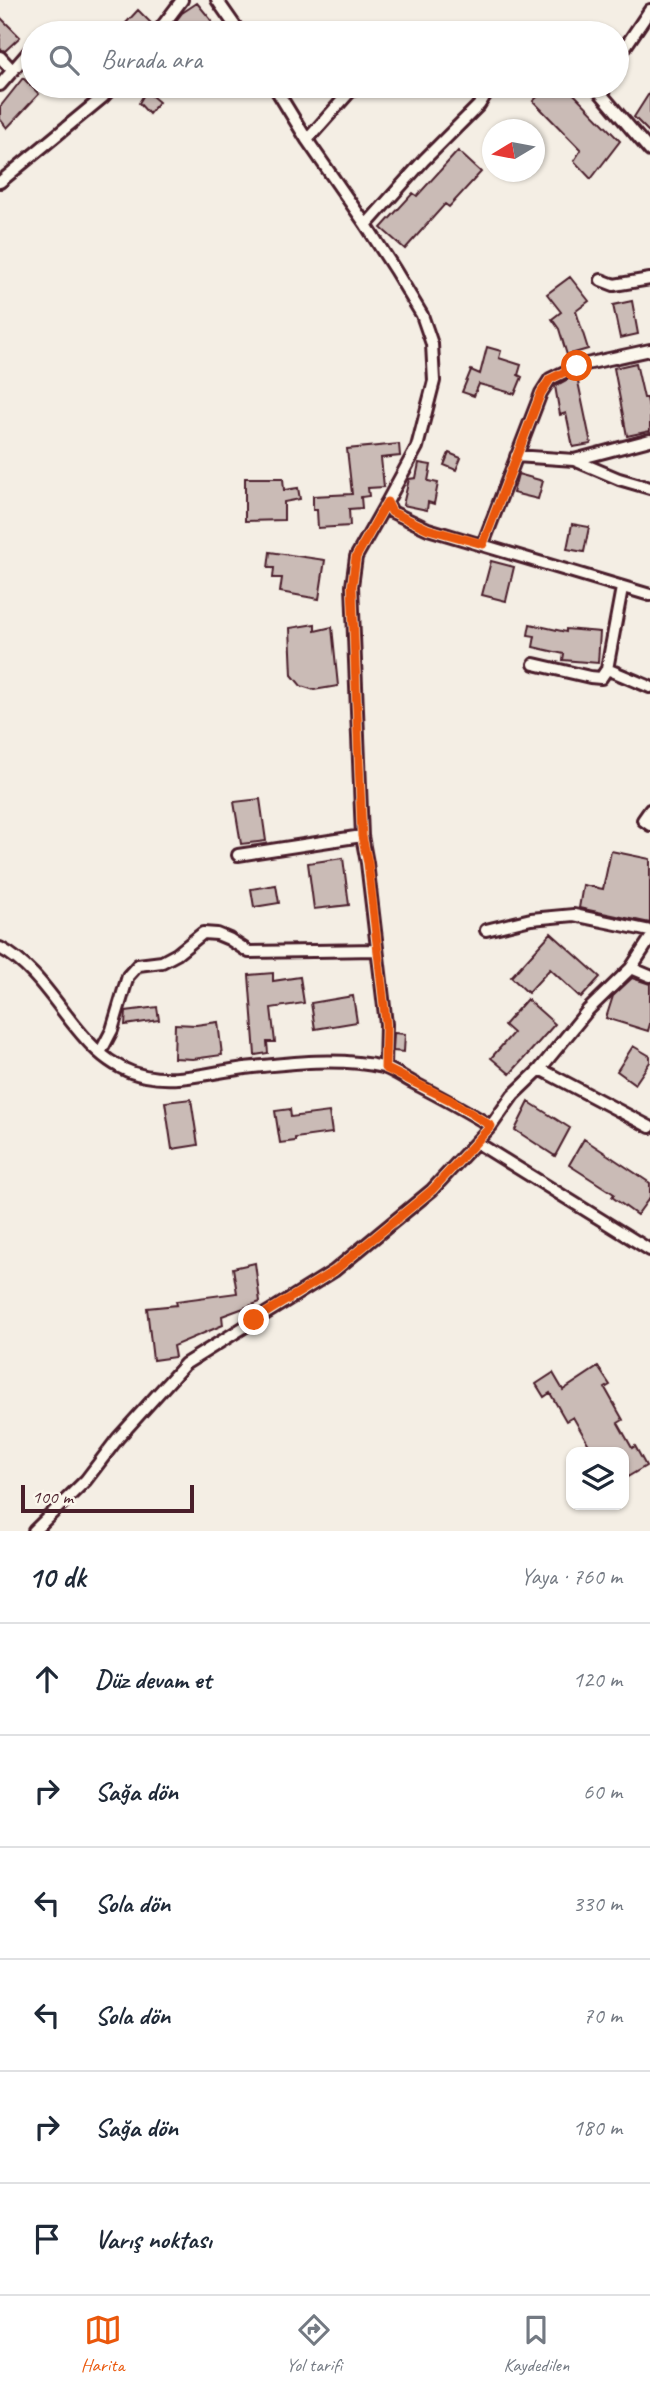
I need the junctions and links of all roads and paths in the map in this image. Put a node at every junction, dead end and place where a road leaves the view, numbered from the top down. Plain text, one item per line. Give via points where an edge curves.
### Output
1 (182, 0) edge
2 (217, 0) edge
3 (650, 9) edge
4 (166, 21) edge
5 (232, 21) edge
6 (629, 41) edge
7 (0, 57) edge
8 (21, 61) edge
9 (13, 71) junction
10 (0, 85) edge
11 (102, 98) edge
12 (281, 98) edge
13 (344, 98) edge
14 (483, 98) edge
15 (604, 98) edge
16 (307, 140) junction
17 (650, 151) edge
18 (0, 182) edge
19 (366, 225) junction
20 (650, 279) edge
21 (601, 280) dead end
22 (650, 350) edge
23 (650, 440) edge
24 (516, 456) junction
25 (574, 460) junction
26 (650, 488) edge
27 (387, 502) junction
28 (483, 544) junction
29 (622, 588) junction
30 (650, 595) edge
31 (534, 664) dead end
32 (607, 669) junction
33 (650, 687) edge
34 (650, 810) edge
35 (650, 825) edge
36 (362, 836) junction
37 (238, 855) dead end
38 (486, 930) dead end
39 (650, 931) edge
40 (650, 939) edge
41 (0, 948) edge
42 (376, 950) junction
43 (631, 968) junction
44 (650, 976) edge
45 (100, 1053) junction
46 (385, 1068) junction
47 (540, 1069) junction
48 (491, 1126) junction
49 (650, 1127) edge
50 (476, 1142) junction
51 (650, 1251) edge
52 (34, 1531) edge

1 - 4 street
2 - 5 street
3 - 6 street
7 - 9 street
8 - 9 street
9 - 10 street
11 - 18 street
12 - 16 street
13 - 16 street
14 - 19 street
15 - 17 street
16 - 19 street
19 - 27 street via 422,315 432,344 434,381 417,447
20 - 21 street via 614,285
22 - 24 street via 577,366 550,379
23 - 25 street
24 - 25 street
24 - 28 street
25 - 26 street
27 - 28 street via 392,512 428,529
27 - 36 street via 356,557 352,586
28 - 29 street
29 - 30 street
29 - 32 street
31 - 32 street via 601,678
32 - 33 street
34 - 35 street via 643,820
36 - 37 street
36 - 42 street
38 - 39 street via 574,915
40 - 43 street
41 - 45 street via 44,985
42 - 45 street via 249,952 217,934 203,933 177,954 162,962 138,965 128,976
42 - 46 street via 386,1024
43 - 44 street
43 - 47 street via 588,1010
45 - 46 street via 117,1067 145,1076 180,1079 245,1068 341,1062
46 - 48 street
47 - 48 street via 513,1095
47 - 49 street
48 - 50 street
50 - 51 street
50 - 52 street via 432,1190 334,1271 185,1364 86,1480

